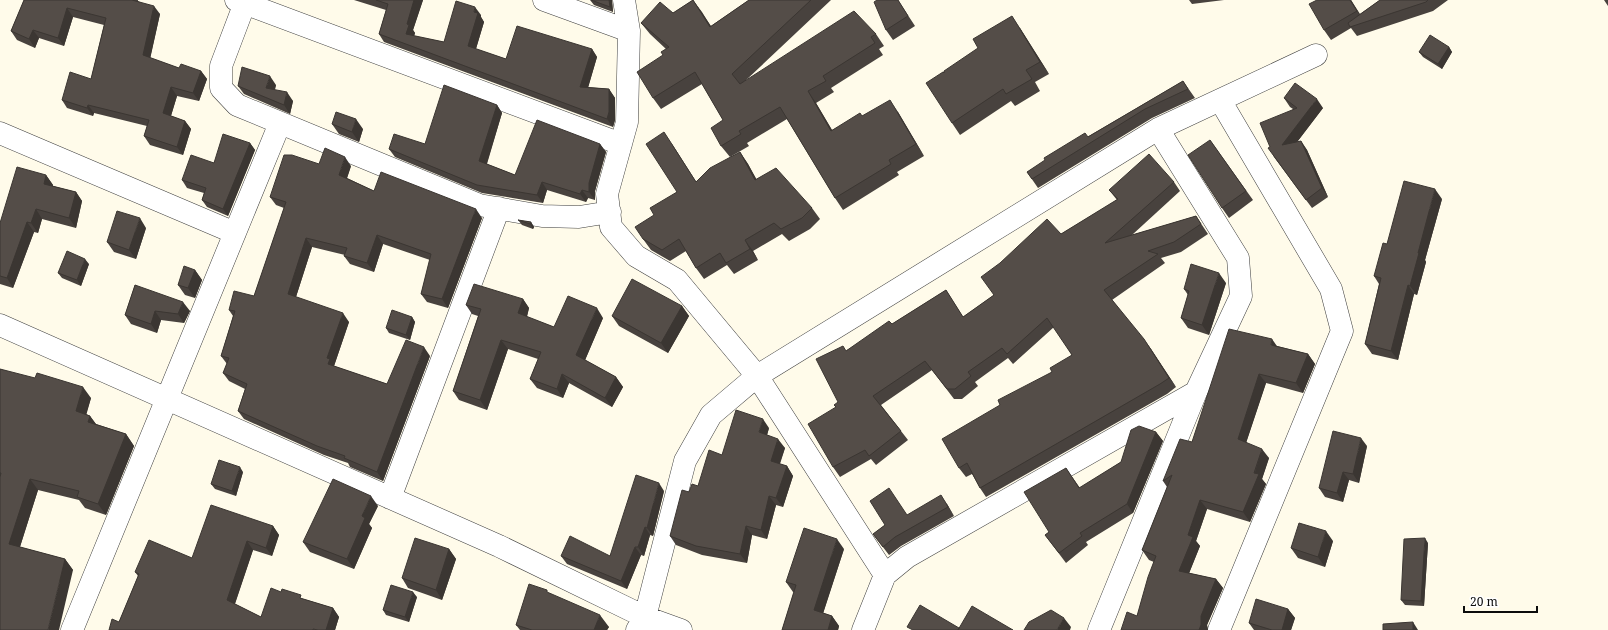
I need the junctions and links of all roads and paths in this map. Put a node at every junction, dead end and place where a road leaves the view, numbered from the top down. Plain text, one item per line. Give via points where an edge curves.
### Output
1 (544, 0) edge
2 (624, 0) edge
3 (242, 1) edge
4 (629, 31) junction
5 (1316, 55) dead end
6 (1220, 100) junction
7 (280, 123) junction
8 (1158, 129) junction
9 (0, 133) edge
10 (621, 144) junction
11 (499, 208) junction
12 (610, 212) junction
13 (235, 232) junction
14 (0, 325) edge
15 (758, 376) junction
16 (1196, 392) junction
17 (167, 399) junction
18 (390, 498) junction
19 (885, 575) junction
20 (641, 623) edge
21 (72, 630) edge
22 (681, 630) edge
23 (863, 630) edge
24 (1099, 630) edge
25 (1219, 630) edge

1 - 4 street
2 - 4 street
3 - 7 street via 221,66 221,88 237,105
3 - 10 street
4 - 10 street via 627,122
5 - 6 street
6 - 8 street
6 - 25 street via 1331,289 1342,331
7 - 11 street via 479,205
7 - 13 street
8 - 15 street
8 - 16 street via 1238,258 1241,296
9 - 13 street
10 - 12 street via 607,194
11 - 12 street via 542,216 579,217
11 - 18 street
12 - 15 street via 611,227 636,256 677,280
13 - 17 street
14 - 17 street
15 - 19 street
15 - 20 street via 711,415 685,461
16 - 19 street via 907,557
16 - 24 street
17 - 18 street
17 - 21 street
18 - 20 street via 499,546
19 - 23 street
20 - 22 street

